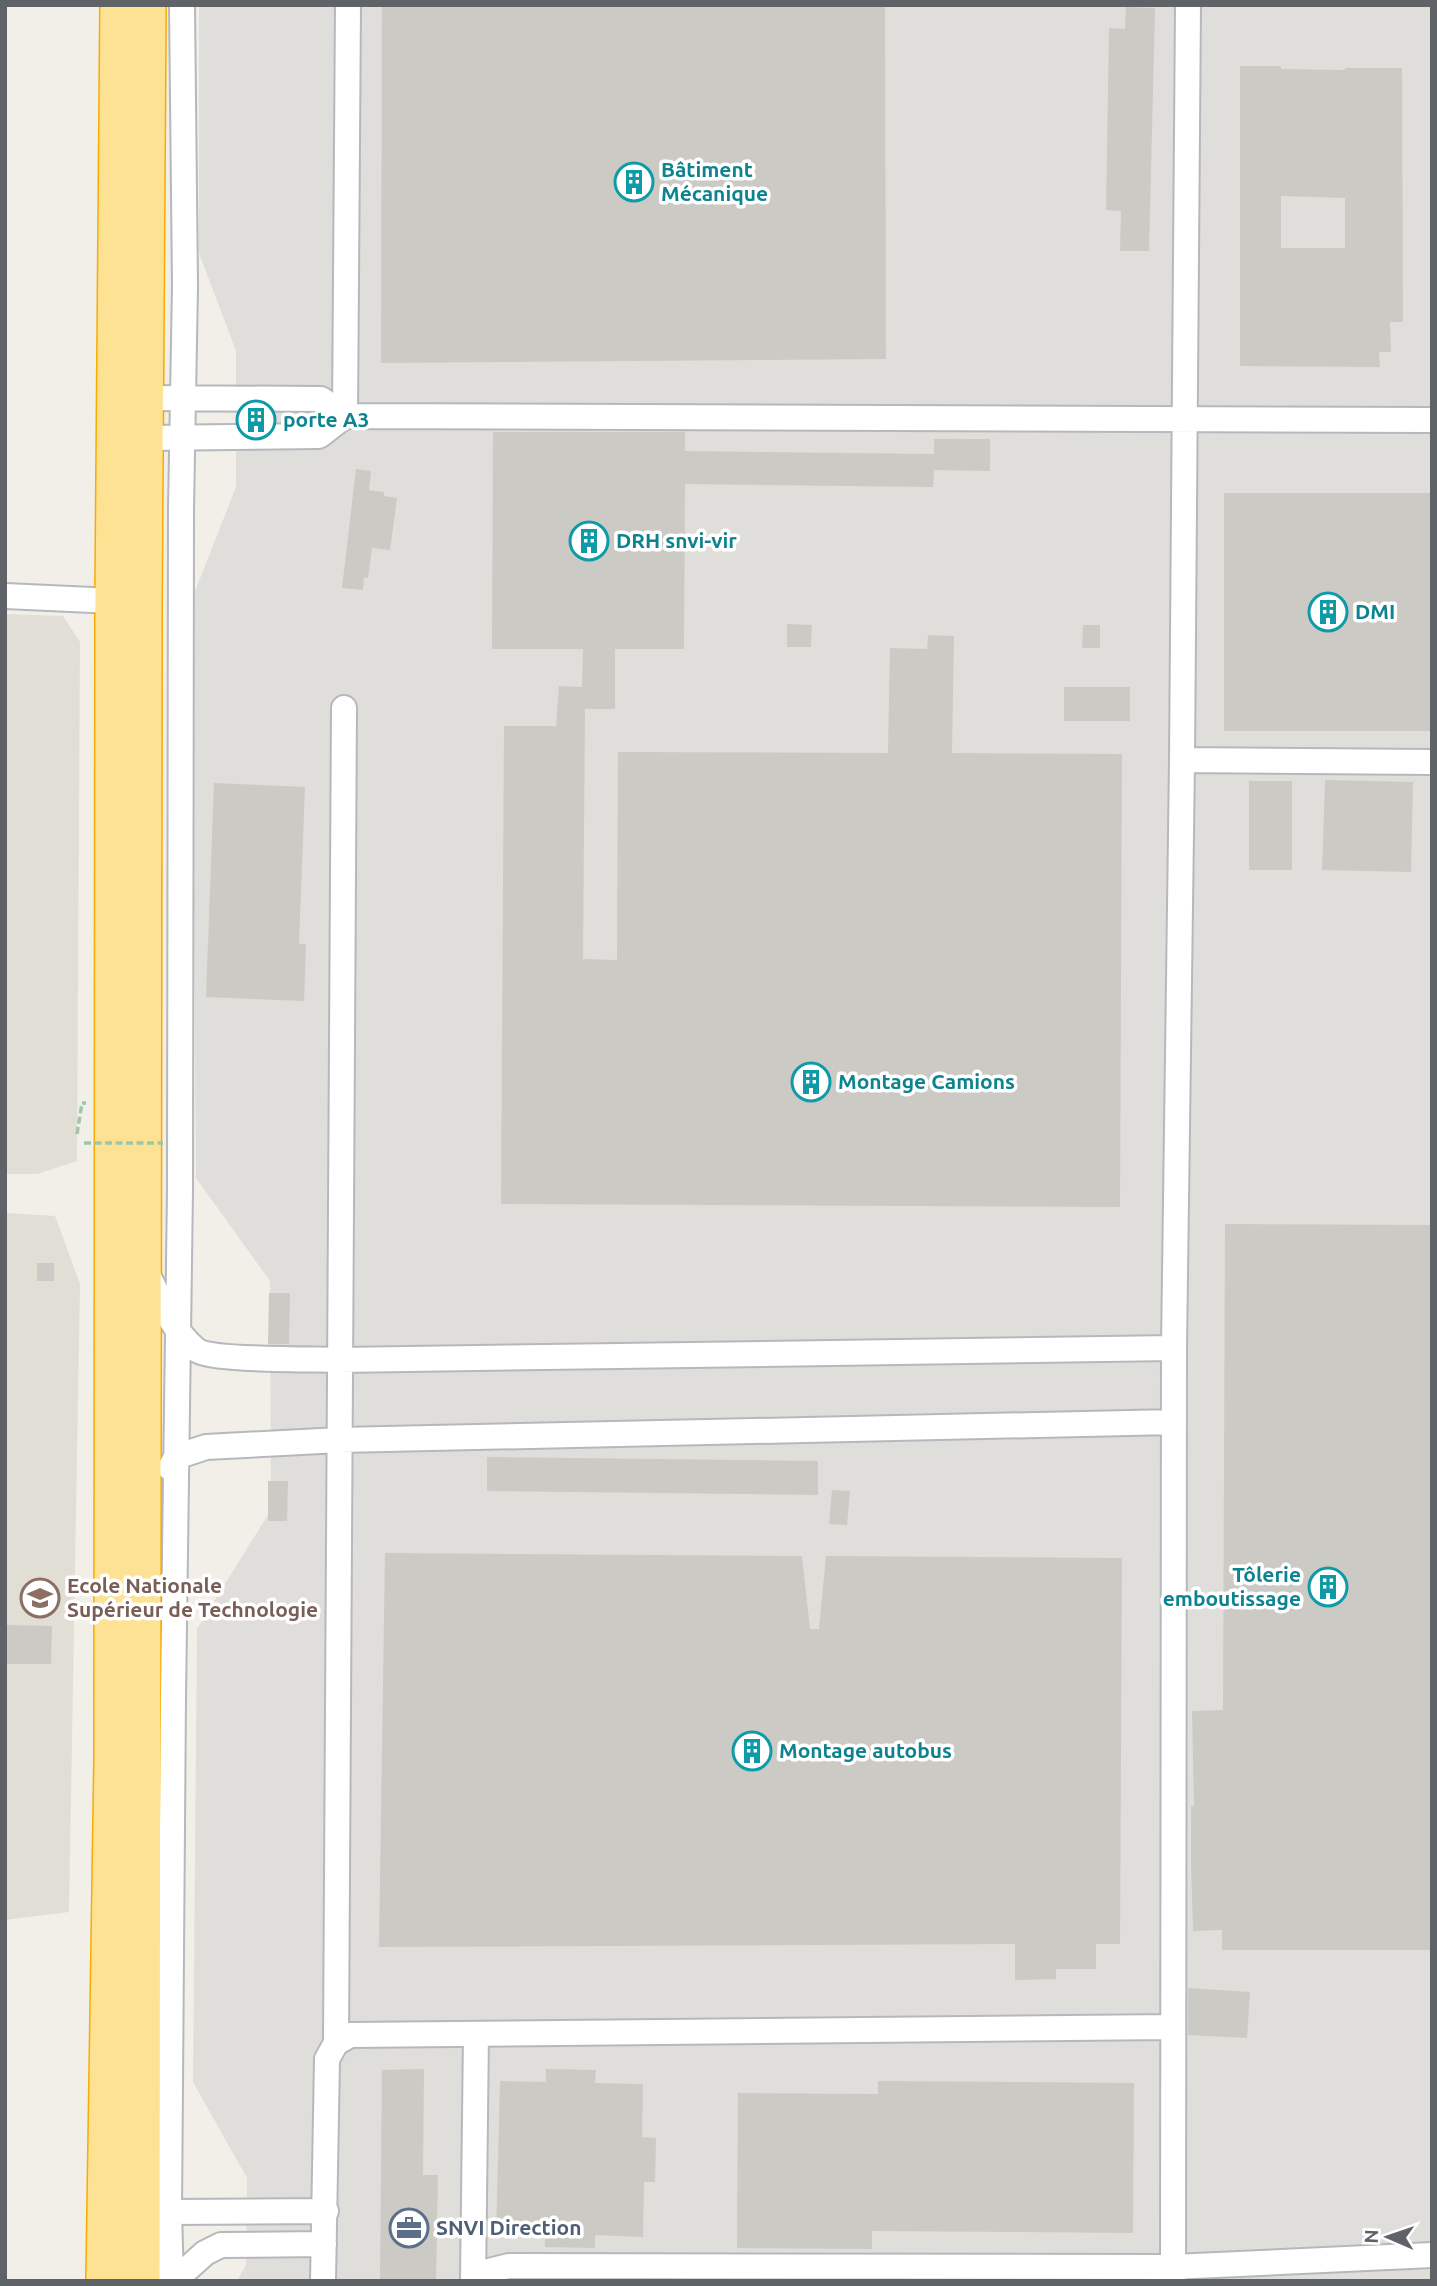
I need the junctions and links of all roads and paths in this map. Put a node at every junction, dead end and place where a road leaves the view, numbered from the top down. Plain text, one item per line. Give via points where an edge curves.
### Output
1 (119, 5) edge
2 (147, 5) edge
3 (182, 5) edge
4 (348, 5) edge
5 (1188, 5) edge
6 (145, 398) junction
7 (183, 398) junction
8 (345, 416) junction
9 (1183, 420) junction
10 (1432, 420) edge
11 (145, 438) junction
12 (183, 438) junction
13 (5, 596) edge
14 (114, 601) junction
15 (344, 708) dead end
16 (1182, 760) junction
17 (1432, 762) edge
18 (86, 1116) dead end
19 (77, 1134) dead end
20 (84, 1143) dead end
21 (163, 1143) dead end
22 (142, 1264) junction
23 (178, 1331) junction
24 (1174, 1348) junction
25 (340, 1360) junction
26 (1174, 1422) junction
27 (340, 1440) junction
28 (176, 1457) junction
29 (142, 1525) junction
30 (1172, 2027) junction
31 (476, 2034) junction
32 (336, 2043) junction
33 (142, 2187) junction
34 (326, 2211) junction
35 (169, 2212) junction
36 (324, 2244) junction
37 (1426, 2255) edge
38 (1173, 2274) edge
39 (473, 2278) edge
40 (105, 2281) edge
41 (141, 2281) edge
42 (172, 2281) edge
43 (323, 2281) edge

1 - 14 highway
2 - 6 highway
3 - 7 street
4 - 8 street
5 - 9 street
6 - 7 street
6 - 11 highway
7 - 8 street via 321,399
7 - 12 street
8 - 9 street
8 - 12 street via 319,436
9 - 10 street
9 - 16 street
11 - 12 street
11 - 22 highway
12 - 23 street
13 - 14 street
14 - 40 highway via 113,1732
15 - 25 street
16 - 17 street
16 - 24 street
18 - 19 path via 87,1103 82,1103
20 - 21 path, bridge
22 - 23 street
22 - 29 highway
23 - 25 street via 197,1352 227,1358
23 - 28 street
24 - 25 street
24 - 26 street
25 - 27 street
26 - 27 street
26 - 30 street
27 - 28 street via 206,1447
27 - 32 street
28 - 29 street
28 - 35 street
29 - 33 highway
30 - 31 street
30 - 38 street
31 - 32 street via 349,2035
31 - 39 street
32 - 34 street via 327,2059
33 - 35 street
33 - 41 highway
34 - 35 street
34 - 36 street
35 - 42 street
36 - 42 street via 221,2245
36 - 43 street
37 - 38 street
38 - 39 street via 509,2266

